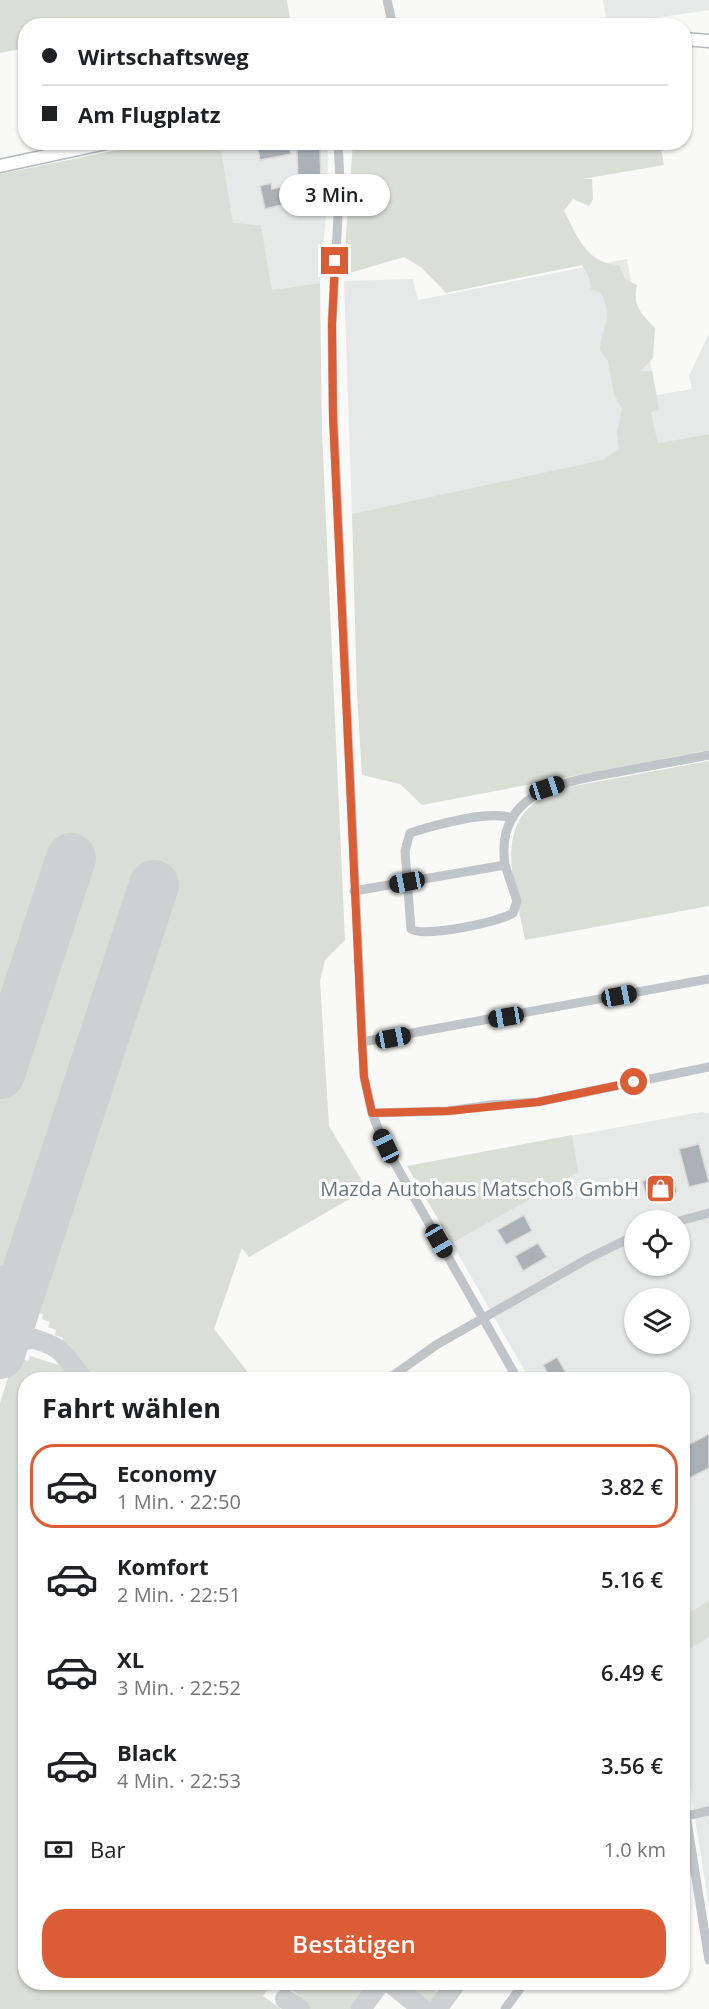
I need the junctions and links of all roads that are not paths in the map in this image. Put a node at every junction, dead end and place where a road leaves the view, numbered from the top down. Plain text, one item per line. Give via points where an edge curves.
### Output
1 (387, 0) edge
2 (391, 18) edge
3 (692, 40) edge
4 (709, 41) edge
5 (74, 150) edge
6 (338, 150) edge
7 (344, 150) edge
8 (0, 166) edge
9 (340, 181) junction
10 (709, 755) edge
11 (513, 818) junction
12 (505, 865) junction
13 (407, 882) junction
14 (354, 891) junction
15 (709, 980) edge
16 (362, 1042) junction
17 (709, 1067) edge
18 (372, 1113) junction
19 (709, 1213) edge
20 (690, 1218) edge
21 (624, 1241) edge
22 (483, 1319) junction
23 (398, 1372) edge
24 (513, 1372) edge
25 (709, 1811) edge
26 (690, 1816) edge
27 (690, 1847) edge
28 (709, 1960) edge
29 (519, 1990) edge
30 (505, 2009) edge

1 - 2 street
3 - 4 main road
5 - 8 main road
6 - 9 street
7 - 9 street
9 - 14 street via 333,285 333,408
10 - 11 street via 547,788 524,804
11 - 12 street via 505,841
11 - 13 street via 486,816 411,833 405,850
12 - 13 street
12 - 13 street via 517,901 513,914 436,931 423,933 411,929
13 - 14 street
14 - 16 street
15 - 16 street
16 - 18 street
17 - 18 street via 538,1102 448,1111
18 - 22 street via 386,1146
19 - 20 street
21 - 22 street
22 - 23 street
22 - 24 street
25 - 26 street
27 - 28 street
29 - 30 street

